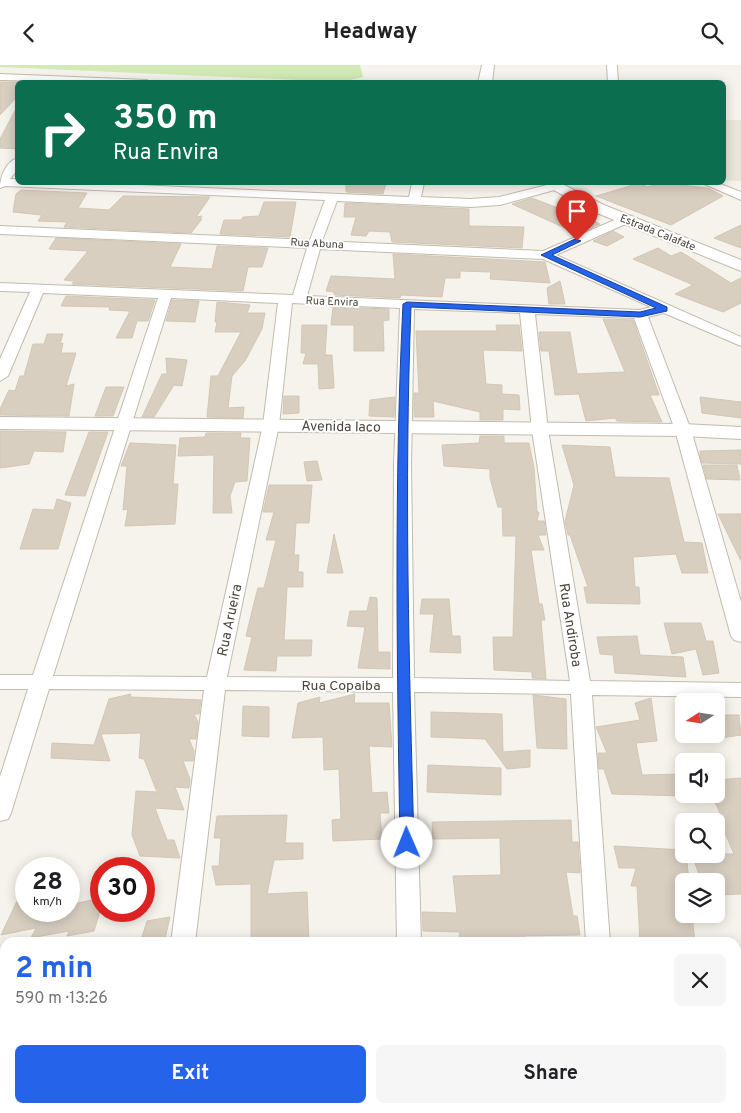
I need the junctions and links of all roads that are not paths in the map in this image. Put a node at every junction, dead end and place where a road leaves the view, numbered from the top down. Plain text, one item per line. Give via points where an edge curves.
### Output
1 (488, 65) edge
2 (612, 65) edge
3 (0, 77) edge
4 (60, 80) edge
5 (486, 80) edge
6 (613, 80) edge
7 (15, 165) edge
8 (0, 183) edge
9 (15, 183) edge
10 (726, 184) edge
11 (741, 184) edge
12 (140, 185) edge
13 (313, 185) edge
14 (418, 185) edge
15 (548, 185) edge
16 (553, 185) edge
17 (712, 185) edge
18 (211, 187) edge
19 (309, 196) junction
20 (741, 196) edge
21 (332, 197) junction
22 (414, 201) junction
23 (626, 219) junction
24 (0, 230) edge
25 (315, 243) junction
26 (545, 255) junction
27 (741, 266) edge
28 (0, 287) edge
29 (38, 289) junction
30 (166, 293) junction
31 (292, 299) junction
32 (407, 304) junction
33 (527, 309) junction
34 (664, 309) junction
35 (640, 314) junction
36 (741, 342) edge
37 (0, 376) edge
38 (0, 423) edge
39 (126, 424) junction
40 (271, 425) junction
41 (402, 427) junction
42 (540, 429) junction
43 (683, 430) junction
44 (741, 433) edge
45 (741, 636) edge
46 (0, 682) edge
47 (39, 683) junction
48 (215, 685) junction
49 (403, 685) junction
50 (581, 687) junction
51 (741, 690) edge
52 (0, 813) edge
53 (183, 937) edge
54 (409, 937) edge
55 (598, 937) edge

1 - 5 street
2 - 6 street
3 - 4 street
7 - 8 street
8 - 9 street
10 - 11 street
12 - 18 street
13 - 19 street
14 - 22 street
15 - 22 street via 485,203
16 - 23 street, Estrada Calafate
17 - 20 street
18 - 19 street
19 - 21 street
21 - 22 street
21 - 25 street, Rua Arueira
23 - 26 street, Rua Abuna
23 - 27 street, Estrada Calafate
24 - 25 street, Rua Abuna
25 - 26 street, Rua Abuna
25 - 31 street, Rua Arueira
26 - 34 street
28 - 29 street, Rua Envira
29 - 30 street, Rua Envira
29 - 37 street
30 - 31 street, Rua Envira
30 - 39 street
31 - 32 street, Rua Envira
31 - 40 street, Rua Arueira
32 - 33 street, Rua Envira
32 - 41 street
33 - 35 street, Rua Envira
33 - 42 street, Rua Andiroba
34 - 35 street, Rua Envira
34 - 36 street
35 - 43 street
38 - 39 street, Avenida Iaco
39 - 40 street, Avenida Iaco
39 - 47 street
40 - 41 street, Avenida Iaco
40 - 48 street, Rua Arueira
41 - 42 street, Avenida Iaco
41 - 49 street
42 - 43 street, Avenida Iaco
42 - 50 street, Rua Andiroba
43 - 44 street, Avenida Iaco
43 - 45 street
46 - 47 street, Rua Copaiba
47 - 48 street, Rua Copaiba
47 - 52 street
48 - 49 street, Rua Copaiba
48 - 53 street, Rua Arueira
49 - 50 street, Rua Copaiba
49 - 54 street
50 - 51 street, Rua Copaiba
50 - 55 street, Rua Andiroba

